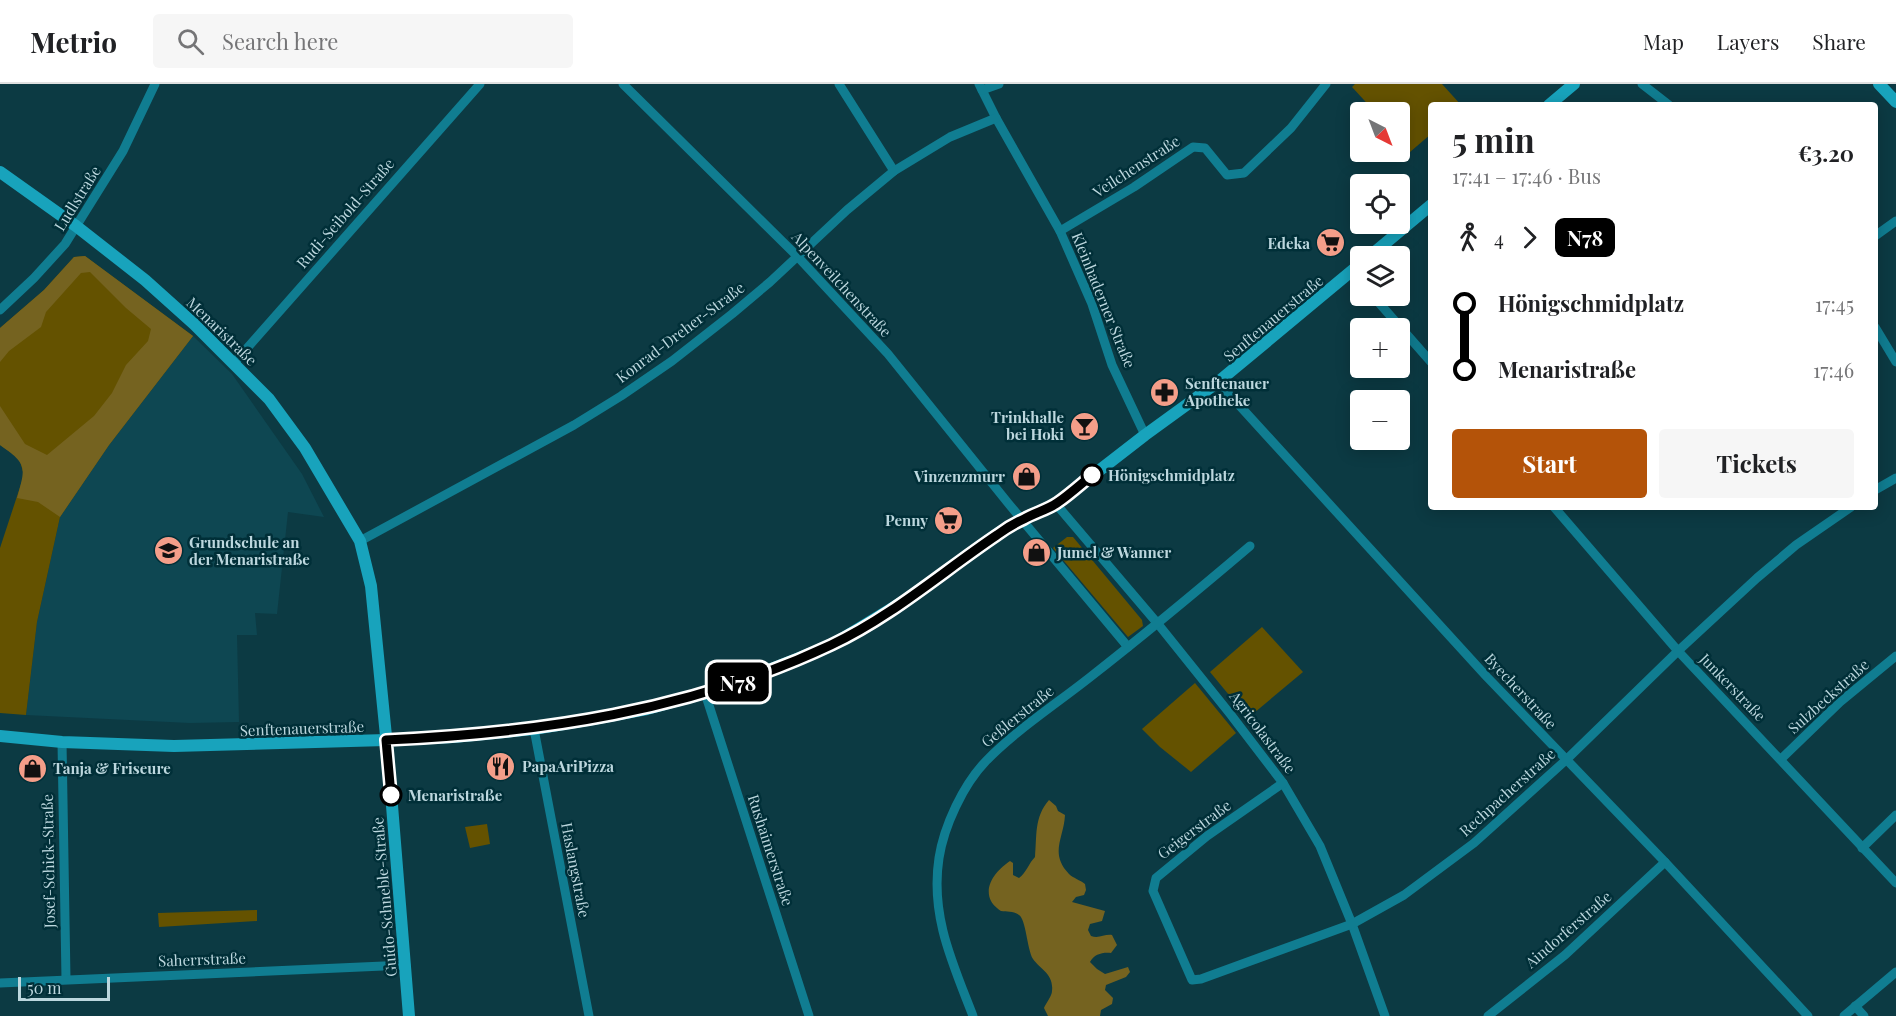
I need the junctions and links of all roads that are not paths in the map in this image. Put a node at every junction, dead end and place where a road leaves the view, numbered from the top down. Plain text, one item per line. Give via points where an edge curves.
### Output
1 (155, 84) edge
2 (480, 84) edge
3 (623, 84) edge
4 (839, 84) edge
5 (999, 84) edge
6 (1326, 84) edge
7 (1574, 84) edge
8 (1642, 84) edge
9 (1879, 84) edge
10 (981, 87) edge
11 (1553, 102) edge
12 (1666, 102) edge
13 (1896, 102) edge
14 (996, 118) junction
15 (894, 171) junction
16 (0, 172) edge
17 (1428, 207) edge
18 (1896, 221) edge
19 (76, 226) junction
20 (1060, 231) junction
21 (1878, 234) edge
22 (1382, 246) edge
23 (797, 256) junction
24 (1350, 278) edge
25 (1382, 306) edge
26 (0, 310) edge
27 (1878, 332) edge
28 (1428, 359) edge
29 (1896, 362) edge
30 (234, 363) junction
31 (1218, 382) junction
32 (1145, 435) junction
33 (1896, 478) edge
34 (1878, 488) edge
35 (1056, 504) junction
36 (1557, 510) edge
37 (1847, 510) edge
38 (1022, 519) junction
39 (360, 540) junction
40 (1250, 546) dead end
41 (1158, 624) junction
42 (1128, 647) junction
43 (1678, 651) junction
44 (1896, 656) edge
45 (705, 693) junction
46 (534, 729) junction
47 (0, 736) edge
48 (386, 740) junction
49 (62, 742) junction
50 (1781, 759) junction
51 (1566, 760) junction
52 (1283, 783) junction
53 (1896, 815) edge
54 (1862, 848) junction
55 (1665, 862) junction
56 (1896, 883) edge
57 (1352, 924) junction
58 (406, 964) junction
59 (1896, 972) edge
60 (66, 979) junction
61 (1192, 980) joint
62 (0, 983) edge
63 (1856, 1006) junction
64 (409, 1016) edge
65 (589, 1016) edge
66 (809, 1016) edge
67 (973, 1016) edge
68 (1385, 1016) edge
69 (1488, 1016) edge
70 (1808, 1016) edge
71 (1844, 1016) edge
72 (1864, 1016) edge

1 - 19 street, Ludlstraße via 123,151
2 - 30 street, Rudi-Seibold-Straße
3 - 23 street, Alpenveilchenstraße
4 - 15 street
5 - 10 street
6 - 20 street, Veilchenstraße via 1291,128 1244,173 1227,175 1205,148 1193,147
7 - 11 street
8 - 12 street
9 - 13 street
10 - 14 street, Kleinhaderner Straße
14 - 15 street, Konrad-Dreher-Straße via 950,137
14 - 20 street, Kleinhaderner Straße
15 - 23 street, Konrad-Dreher-Straße
16 - 19 street, Menaristraße
17 - 22 street
18 - 21 street
19 - 26 street, Ludlstraße via 65,244
19 - 30 street, Menaristraße via 145,280
20 - 32 street, Kleinhaderner Straße via 1092,304 1112,365
23 - 38 street, Alpenveilchenstraße via 888,354
23 - 39 street, Konrad-Dreher-Straße via 732,314 621,396
24 - 31 street, Senftenauerstraße
25 - 28 street
27 - 29 street
30 - 39 street, Menaristraße via 269,399 305,448
31 - 32 street, Senftenauerstraße
31 - 51 street, Byecherstraße
32 - 35 street
33 - 34 street
35 - 38 street
35 - 41 street, Agricolastraße
36 - 43 street, Junkerstraße
37 - 43 street, Rechpacherstraße via 1772,564
38 - 42 street
38 - 45 street, Senftenauerstraße via 906,600 832,645
39 - 48 street, Menaristraße via 371,586
40 - 41 street, Geßlerstraße
41 - 42 street, Geßlerstraße
41 - 52 street, Agricolastraße
42 - 67 street, Geßlerstraße via 985,762 948,824 939,859 937,900 943,934
43 - 50 street, Junkerstraße
43 - 51 street, Rechpacherstraße
44 - 50 street, Sulzbeckstraße via 1840,702
45 - 46 street, Senftenauerstraße via 647,709
45 - 66 street, Rushaimerstraße
46 - 48 street, Senftenauerstraße
46 - 65 street, Haslangstraße
47 - 49 street, Senftenauerstraße
48 - 49 street, Senftenauerstraße via 174,746
48 - 58 street, Guido-Schneble-Straße
49 - 60 street, Josef-Schick-Straße
50 - 54 street, Junkerstraße
51 - 55 street, Byecherstraße
51 - 57 street, Rechpacherstraße via 1474,843 1404,895
52 - 57 street, Agricolastraße via 1320,846
52 - 61 street, Geigerstraße via 1207,836 1156,878 1153,891
53 - 54 street
54 - 56 street, Junkerstraße
55 - 69 street, Aindorferstraße via 1565,955
55 - 70 street, Byecherstraße
57 - 61 street, Rechpacherstraße
57 - 68 street, Agricolastraße
58 - 60 street, Saherrstraße
58 - 64 street, Guido-Schneble-Straße
59 - 63 street
60 - 62 street, Saherrstraße
63 - 71 street
63 - 72 street

